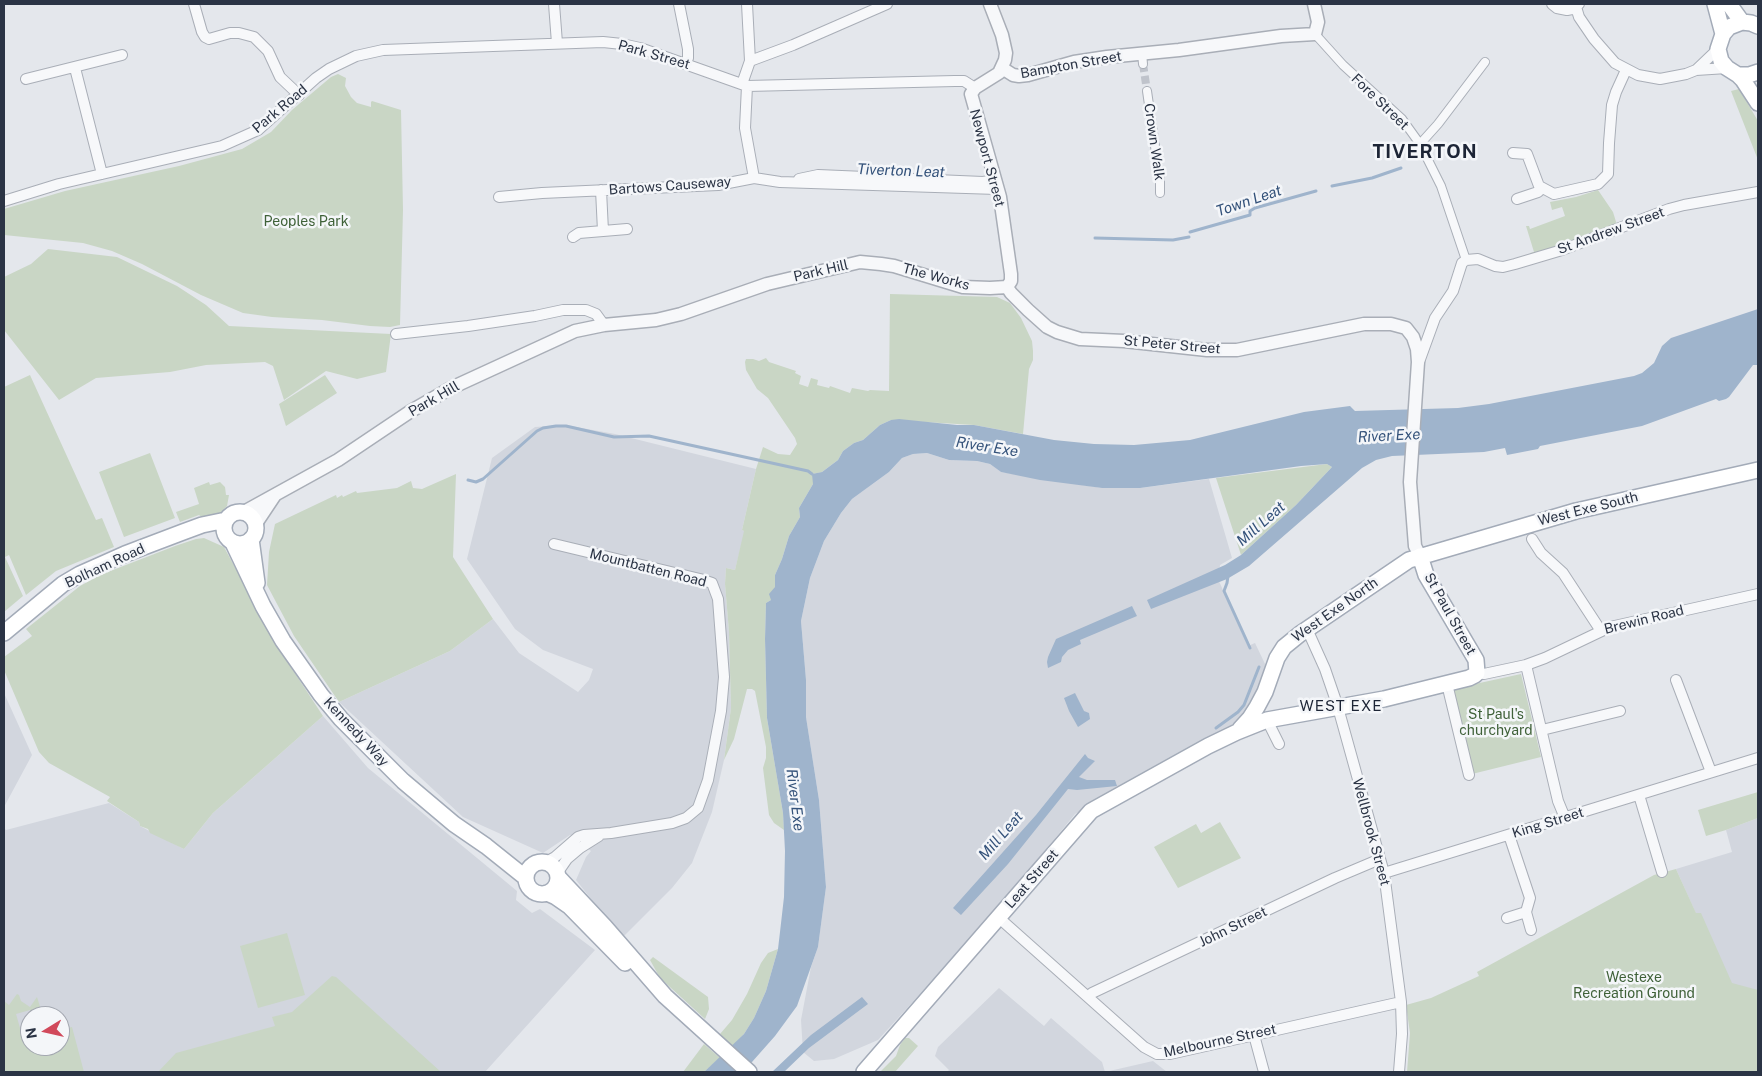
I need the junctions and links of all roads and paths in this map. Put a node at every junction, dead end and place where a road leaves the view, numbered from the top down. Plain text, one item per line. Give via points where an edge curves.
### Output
1 (194, 4) edge
2 (554, 4) edge
3 (679, 4) edge
4 (747, 4) edge
5 (887, 4) edge
6 (990, 4) edge
7 (1314, 4) edge
8 (1552, 4) edge
9 (1715, 4) edge
10 (1729, 4) edge
11 (1578, 5) edge
12 (1742, 22) junction
13 (1758, 26) edge
14 (1315, 34) junction
15 (1723, 34) junction
16 (557, 43) junction
17 (1718, 49) junction
18 (122, 55) dead end
19 (750, 61) junction
20 (1485, 62) dead end
21 (686, 64) junction
22 (75, 68) junction
23 (1002, 68) junction
24 (1626, 70) junction
25 (1696, 70) junction
26 (1732, 72) junction
27 (1758, 72) edge
28 (26, 79) dead end
29 (744, 85) junction
30 (974, 88) junction
31 (1147, 91) tunnel mouth
32 (299, 95) junction
33 (1758, 103) edge
34 (1420, 144) junction
35 (1513, 153) dead end
36 (102, 174) junction
37 (754, 178) junction
38 (996, 184) junction
39 (1542, 188) junction
40 (600, 190) junction
41 (1758, 192) edge
42 (1160, 193) dead end
43 (499, 197) dead end
44 (1516, 199) dead end
45 (4, 201) edge
46 (627, 229) dead end
47 (604, 231) junction
48 (573, 238) dead end
49 (1466, 260) junction
50 (894, 266) joint
51 (1008, 286) junction
52 (604, 325) junction
53 (396, 334) dead end
54 (1418, 362) junction
55 (1758, 470) edge
56 (275, 496) junction
57 (242, 513) junction
58 (226, 520) junction
59 (191, 530) junction
60 (253, 532) junction
61 (1532, 539) dead end
62 (229, 540) junction
63 (554, 544) dead end
64 (1420, 556) junction
65 (257, 592) junction
66 (1758, 594) edge
67 (1307, 629) junction
68 (1601, 631) junction
69 (4, 633) edge
70 (1526, 665) junction
71 (1477, 673) junction
72 (1676, 680) dead end
73 (1448, 684) junction
74 (1257, 707) junction
75 (1338, 708) junction
76 (1620, 711) dead end
77 (1288, 716) junction
78 (1267, 720) junction
79 (1542, 730) junction
80 (1237, 732) junction
81 (1279, 744) dead end
82 (1758, 758) edge
83 (1711, 772) junction
84 (1469, 775) dead end
85 (1639, 794) junction
86 (1565, 818) junction
87 (602, 834) junction
88 (1509, 835) junction
89 (486, 846) junction
90 (1380, 859) junction
91 (541, 863) junction
92 (1662, 872) dead end
93 (1384, 873) junction
94 (558, 875) junction
95 (526, 878) junction
96 (548, 893) junction
97 (1526, 912) junction
98 (998, 917) junction
99 (1507, 918) dead end
100 (1531, 930) dead end
101 (665, 996) junction
102 (1088, 997) junction
103 (1401, 1002) junction
104 (1254, 1035) junction
105 (749, 1072) edge
106 (864, 1072) edge
107 (1264, 1072) edge
108 (1399, 1072) edge

1 - 32 street via 205,37 239,33 254,37 268,51 280,77
2 - 16 street
3 - 21 street via 688,49
4 - 19 street
5 - 19 street
6 - 23 street via 1006,53
7 - 14 street via 1318,22
8 - 11 street via 1562,10
9 - 15 main road
10 - 12 main road
11 - 24 street via 1579,17 1594,39 1615,63
12 - 13 main road
12 - 15 main road via 1729,27
14 - 23 street, Bampton Street via 1179,50 1143,58 1074,62 1019,76
14 - 34 street, Fore Street via 1343,65 1402,119
15 - 17 main road
16 - 21 street, Park Street via 622,44
16 - 32 street, Park Road via 371,51 329,69
17 - 25 street
17 - 26 main road via 1721,61
18 - 22 street
19 - 29 street
20 - 34 street
21 - 29 street, Park Street
22 - 28 street
22 - 36 street
23 - 30 street, Bampton Street
24 - 25 street via 1660,79
24 - 39 street via 1612,105 1608,174 1598,184 1554,194
25 - 26 street
26 - 27 main road via 1749,75
26 - 33 main road
29 - 30 street via 964,81
29 - 37 street via 745,128
30 - 38 street, Newport Street via 972,99
31 - 42 street, Crown Walk
32 - 36 street, Park Road via 258,130 222,146
34 - 49 street, Fore Street via 1441,186
35 - 39 street via 1527,154 1536,181
36 - 45 street, Park Road
37 - 38 street, Bartows Causeway via 793,181 818,175
37 - 40 street, Bartows Causeway via 718,185
38 - 51 street, Newport Street via 1011,274
39 - 44 street
40 - 43 street, Bartows Causeway
40 - 47 street
41 - 49 street, St Andrew Street via 1669,209 1562,250 1503,267 1478,259
46 - 47 street
47 - 48 street via 579,233
49 - 54 street via 1453,291 1435,318
50 - 51 street, The Works via 963,287
50 - 52 street, Park Hill via 869,262 849,264 767,284 681,314
51 - 54 street, St Peter Street via 1011,293 1047,327 1080,339 1237,350 1364,324 1391,324 1410,332
52 - 53 street via 596,314 586,310 563,310
52 - 56 street, Park Hill via 575,331 451,388
54 - 64 street via 1410,482 1415,546
55 - 64 main road, West Exe South via 1576,511
56 - 57 street, Park Hill
56 - 60 street, Park Hill
57 - 58 main road
57 - 60 main road via 250,517
58 - 59 main road, Bolham Road
58 - 62 main road via 224,527
59 - 62 main road, Bolham Road via 212,532
59 - 69 main road, Bolham Road via 80,574 63,584
60 - 62 main road via 243,544
60 - 65 main road, Kennedy Way
61 - 68 street via 1541,553 1563,573
62 - 65 main road, Kennedy Way
63 - 87 street, Mountbatten Road via 700,579 712,584 718,599 724,676 721,711 708,780 698,808 686,818 672,823
64 - 67 main road, West Exe North via 1400,565
64 - 71 main road, St Paul Street via 1426,575 1476,660
65 - 89 main road, Kennedy Way via 283,640 341,720 403,781
66 - 68 street, Brewin Road
67 - 74 main road, West Exe North via 1284,647
67 - 75 street, Wellbrook Street
68 - 70 street, Brewin Road
70 - 71 street, Brewin Road
70 - 79 street
71 - 73 main road, Leat Street
72 - 83 street
73 - 75 main road, Leat Street
73 - 84 street
74 - 77 main road via 1266,713
74 - 80 main road, West Exe North
75 - 77 main road, Leat Street
75 - 90 street, Wellbrook Street
76 - 79 street
77 - 78 main road, Leat Street
78 - 80 main road, Leat Street
78 - 81 street
79 - 86 street
80 - 98 main road, Leat Street via 1091,811
82 - 83 street, King Street
83 - 85 street, King Street
85 - 86 street, King Street
85 - 92 street
86 - 88 street, King Street
87 - 91 street, Mountbatten Road via 578,837 555,857
87 - 94 street, Mountbatten Road via 567,859
88 - 93 street, King Street
88 - 97 street via 1530,898
89 - 91 main road, Kennedy Way
89 - 95 main road, Kennedy Way
90 - 93 street, Wellbrook Street
90 - 102 street, John Street
91 - 94 main road via 554,866
91 - 95 main road via 530,867
93 - 103 street, Wellbrook Street
94 - 96 main road via 556,887
94 - 101 main road
95 - 96 main road via 533,891
96 - 101 main road via 569,906 617,955
97 - 99 street
97 - 100 street
98 - 102 street, Melbourne Street
98 - 106 main road, Leat Street
101 - 105 main road
102 - 104 street, Melbourne Street via 1156,1054 1170,1054
103 - 104 street, Melbourne Street
103 - 108 street, Wellbrook Street
104 - 107 street

